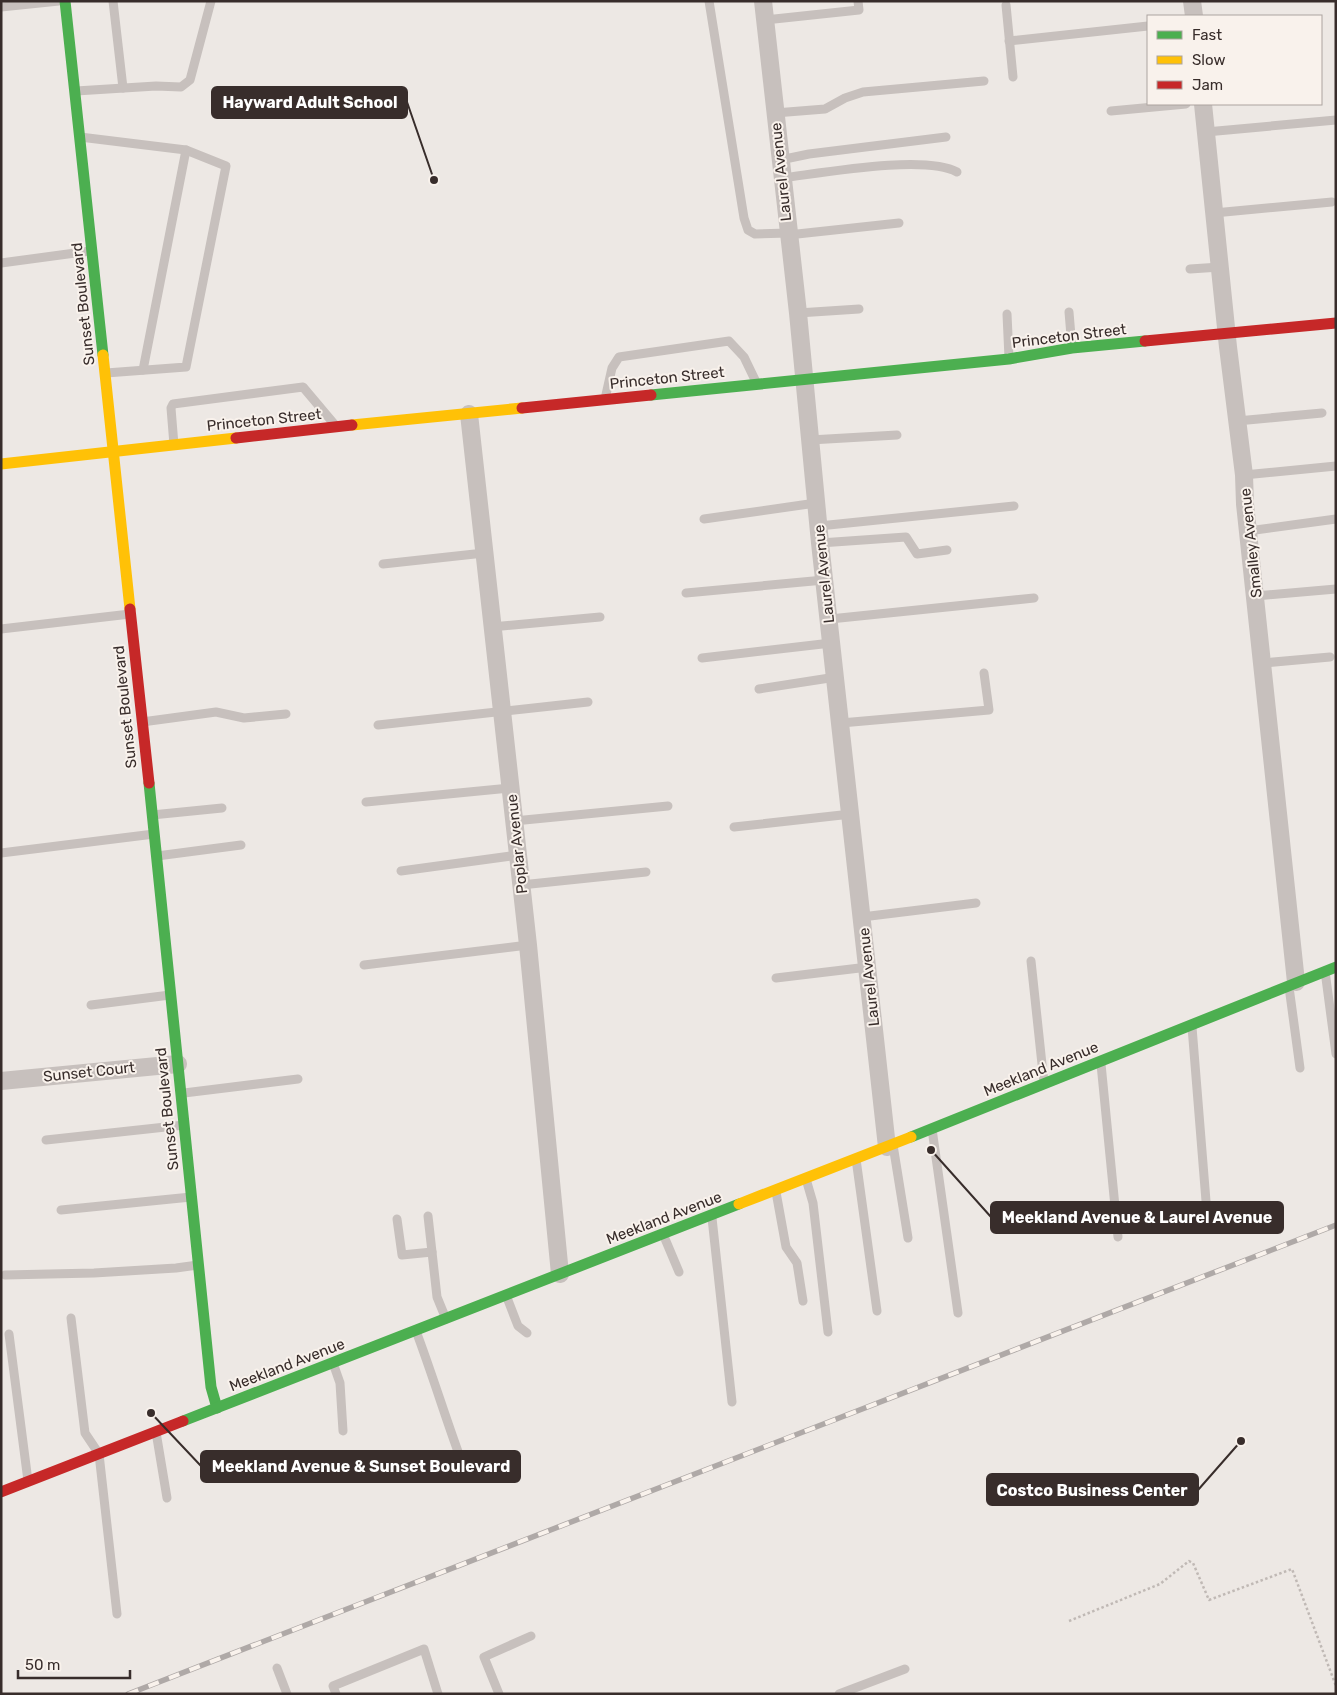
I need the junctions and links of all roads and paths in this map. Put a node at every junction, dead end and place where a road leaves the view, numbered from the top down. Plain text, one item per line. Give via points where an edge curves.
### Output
1 (59, 1) edge
2 (65, 1) edge
3 (113, 1) edge
4 (212, 1) edge
5 (709, 1) edge
6 (763, 1) edge
7 (858, 1) edge
8 (1192, 1) edge
9 (1006, 5) dead end
10 (1, 7) edge
11 (1194, 15) edge
12 (765, 20) junction
13 (1147, 26) edge
14 (1009, 42) junction
15 (1013, 77) dead end
16 (984, 81) dead end
17 (123, 88) junction
18 (75, 91) junction
19 (1175, 105) edge
20 (1203, 105) edge
21 (1110, 111) dead end
22 (775, 112) junction
23 (1336, 120) edge
24 (1206, 132) junction
25 (80, 137) junction
26 (946, 137) dead end
27 (186, 150) junction
28 (780, 160) junction
29 (957, 172) dead end
30 (782, 178) junction
31 (1332, 202) dead end
32 (1214, 213) junction
33 (899, 223) dead end
34 (788, 234) junction
35 (92, 250) junction
36 (1, 263) edge
37 (1220, 268) junction
38 (1190, 269) dead end
39 (860, 309) dead end
40 (1069, 312) dead end
41 (798, 313) junction
42 (1007, 314) dead end
43 (1336, 323) edge
44 (1227, 334) junction
45 (1072, 348) junction
46 (1009, 359) junction
47 (143, 370) junction
48 (106, 373) junction
49 (804, 379) junction
50 (757, 384) junction
51 (605, 400) junction
52 (1322, 413) dead end
53 (469, 414) junction
54 (1237, 421) junction
55 (336, 428) junction
56 (897, 435) dead end
57 (810, 440) junction
58 (174, 445) junction
59 (114, 452) junction
60 (1, 464) edge
61 (1336, 466) edge
62 (1244, 475) junction
63 (816, 503) junction
64 (1014, 506) dead end
65 (704, 519) dead end
66 (1336, 519) edge
67 (1248, 531) junction
68 (820, 535) junction
69 (948, 550) dead end
70 (484, 553) junction
71 (383, 564) dead end
72 (824, 580) junction
73 (1336, 589) edge
74 (686, 593) dead end
75 (1256, 596) junction
76 (1034, 598) dead end
77 (131, 614) junction
78 (600, 617) dead end
79 (830, 619) junction
80 (492, 627) junction
81 (1, 630) edge
82 (831, 643) junction
83 (1330, 657) dead end
84 (702, 658) dead end
85 (1263, 663) junction
86 (984, 673) dead end
87 (836, 676) junction
88 (759, 689) dead end
89 (588, 702) dead end
90 (502, 710) junction
91 (286, 714) dead end
92 (142, 722) junction
93 (841, 723) junction
94 (378, 725) dead end
95 (510, 788) junction
96 (366, 802) dead end
97 (668, 806) dead end
98 (222, 808) dead end
99 (851, 814) junction
100 (152, 816) junction
101 (514, 821) junction
102 (734, 827) dead end
103 (154, 834) junction
104 (241, 846) dead end
105 (1, 853) edge
106 (518, 855) junction
107 (156, 856) junction
108 (401, 871) dead end
109 (646, 872) dead end
110 (521, 885) junction
111 (976, 903) dead end
112 (862, 917) junction
113 (528, 945) junction
114 (1031, 962) dead end
115 (364, 965) dead end
116 (868, 967) junction
117 (1330, 969) edge
118 (776, 978) dead end
119 (1293, 983) junction
120 (170, 995) junction
121 (91, 1005) dead end
122 (1192, 1026) junction
123 (1336, 1054) edge
124 (1101, 1061) junction
125 (178, 1064) junction
126 (1300, 1068) dead end
127 (298, 1079) dead end
128 (1, 1081) edge
129 (1044, 1084) junction
130 (181, 1094) junction
131 (185, 1125) junction
132 (932, 1129) junction
133 (46, 1140) dead end
134 (890, 1146) junction
135 (856, 1159) junction
136 (806, 1179) junction
137 (776, 1190) junction
138 (192, 1197) junction
139 (1206, 1201) dead end
140 (61, 1210) dead end
141 (712, 1215) junction
142 (428, 1216) dead end
143 (397, 1219) dead end
144 (663, 1234) junction
145 (908, 1238) dead end
146 (1118, 1238) dead end
147 (432, 1252) junction
148 (199, 1265) junction
149 (679, 1272) dead end
150 (5, 1274) dead end
151 (560, 1274) junction
152 (506, 1296) junction
153 (803, 1302) dead end
154 (877, 1310) dead end
155 (958, 1312) dead end
156 (72, 1318) dead end
157 (446, 1319) junction
158 (416, 1331) junction
159 (828, 1332) dead end
160 (9, 1334) dead end
161 (527, 1334) dead end
162 (333, 1363) junction
163 (732, 1402) dead end
164 (217, 1408) junction
165 (343, 1431) dead end
166 (156, 1432) junction
167 (99, 1454) junction
168 (464, 1468) dead end
169 (28, 1482) junction
170 (1, 1492) edge
171 (167, 1498) dead end
172 (117, 1614) dead end
173 (1069, 1621) dead end
174 (531, 1636) dead end
175 (277, 1668) dead end
176 (905, 1669) dead end
177 (1336, 1686) edge
178 (287, 1694) edge
179 (336, 1694) edge
180 (438, 1694) edge
181 (499, 1694) edge
182 (839, 1694) edge

1 - 10 lane
2 - 18 street, Sunset Boulevard
3 - 17 lane
4 - 17 lane via 190,80 181,87
5 - 34 lane via 748,230 755,234
6 - 12 street, Laurel Avenue
7 - 12 lane via 859,10
8 - 11 street
9 - 14 lane
12 - 22 street, Laurel Avenue
13 - 14 lane
14 - 15 lane
16 - 22 lane via 863,92 825,109
17 - 18 lane
18 - 25 street, Sunset Boulevard
19 - 21 lane
20 - 24 street, Smalley Avenue
22 - 28 street, Laurel Avenue
23 - 24 lane
24 - 32 street, Smalley Avenue
25 - 27 lane
25 - 35 street, Sunset Boulevard
26 - 28 lane
27 - 47 lane
27 - 47 lane via 226,166 186,367
28 - 30 street, Laurel Avenue
29 - 30 lane via 946,167 910,164
30 - 34 street, Laurel Avenue
31 - 32 lane
32 - 37 street, Smalley Avenue
33 - 34 lane
34 - 41 street, Laurel Avenue
35 - 36 lane
35 - 48 street, Sunset Boulevard
37 - 38 lane
37 - 44 street, Smalley Avenue
39 - 41 lane
40 - 45 lane
41 - 49 street, Laurel Avenue
42 - 46 lane
43 - 44 street, Princeton Street
44 - 45 street, Princeton Street
44 - 54 street, Smalley Avenue
45 - 46 street, Princeton Street
46 - 49 street, Princeton Street
47 - 48 lane
48 - 59 street, Sunset Boulevard
49 - 50 street, Princeton Street
49 - 57 street, Laurel Avenue
50 - 51 street, Princeton Street
50 - 51 lane via 744,357 728,341 619,357 612,368
51 - 53 street, Princeton Street
52 - 54 lane
53 - 55 street, Princeton Street
53 - 70 street, Poplar Avenue
54 - 62 street, Smalley Avenue
55 - 58 street, Princeton Street
55 - 58 lane via 303,388 173,404
56 - 57 lane
57 - 63 street, Laurel Avenue
58 - 59 street, Princeton Street
59 - 60 street, Princeton Street
59 - 77 street, Sunset Boulevard
61 - 62 lane
62 - 67 street, Smalley Avenue
63 - 65 lane
63 - 68 street, Laurel Avenue
64 - 68 lane
66 - 67 lane
67 - 75 street, Smalley Avenue
68 - 69 lane via 906,537 917,554
68 - 72 street, Laurel Avenue
70 - 71 lane
70 - 80 street, Poplar Avenue
72 - 74 lane
72 - 79 street, Laurel Avenue
73 - 75 lane
75 - 85 street, Smalley Avenue
76 - 79 lane
77 - 81 lane
77 - 92 street, Sunset Boulevard
78 - 80 lane
79 - 82 street, Laurel Avenue
80 - 90 street, Poplar Avenue
82 - 84 lane
82 - 87 street, Laurel Avenue
83 - 85 lane
85 - 119 street, Smalley Avenue
86 - 93 lane via 989,710
87 - 88 lane
87 - 93 street, Laurel Avenue
89 - 90 lane
90 - 94 lane
90 - 95 street, Poplar Avenue
91 - 92 lane via 244,718 216,712
92 - 100 street, Sunset Boulevard
93 - 99 street, Laurel Avenue
95 - 96 lane
95 - 101 street, Poplar Avenue
97 - 101 lane
98 - 100 lane
99 - 102 lane
99 - 112 street, Laurel Avenue
100 - 103 street, Sunset Boulevard
101 - 106 street, Poplar Avenue
103 - 105 lane
103 - 107 street, Sunset Boulevard
104 - 107 lane
106 - 108 lane
106 - 110 street, Poplar Avenue
107 - 120 street, Sunset Boulevard
109 - 110 lane
110 - 113 street, Poplar Avenue
111 - 112 lane
112 - 116 street, Laurel Avenue
113 - 115 lane
113 - 151 street, Poplar Avenue
114 - 129 lane
116 - 118 lane
116 - 134 street, Laurel Avenue
117 - 119 street, Meekland Avenue
117 - 123 lane
119 - 122 street, Meekland Avenue
119 - 126 lane
120 - 121 lane
120 - 125 street, Sunset Boulevard
122 - 124 street, Meekland Avenue
122 - 139 lane
124 - 129 street, Meekland Avenue
124 - 146 lane
125 - 128 street, Sunset Court
125 - 130 street, Sunset Boulevard
127 - 130 lane
129 - 132 street, Meekland Avenue
130 - 131 street, Sunset Boulevard
131 - 133 lane
131 - 138 street, Sunset Boulevard
132 - 134 street, Meekland Avenue
132 - 155 lane
134 - 135 street, Meekland Avenue
134 - 145 lane
135 - 136 street, Meekland Avenue
135 - 154 lane
136 - 137 street, Meekland Avenue
136 - 159 lane via 813,1204
137 - 141 street, Meekland Avenue
137 - 153 lane via 786,1247 798,1264
138 - 140 lane
138 - 148 street, Sunset Boulevard
141 - 144 street, Meekland Avenue
141 - 163 lane
142 - 147 lane
143 - 147 lane via 402,1255
144 - 149 lane
144 - 151 street, Meekland Avenue
147 - 157 lane via 437,1297
148 - 150 lane via 94,1273
148 - 164 street, Sunset Boulevard via 210,1387
151 - 152 street, Meekland Avenue
152 - 157 street, Meekland Avenue
152 - 161 lane via 518,1326
156 - 167 lane via 84,1433
157 - 158 street, Meekland Avenue
158 - 162 street, Meekland Avenue
158 - 168 lane
160 - 169 lane
162 - 164 street, Meekland Avenue
162 - 165 lane via 340,1383
164 - 166 street, Meekland Avenue
166 - 167 street, Meekland Avenue
166 - 171 lane
167 - 169 street, Meekland Avenue
167 - 172 lane
169 - 170 street, Meekland Avenue
173 - 177 path via 1160,1584 1189,1561 1193,1563 1209,1600 1292,1569
174 - 181 lane via 484,1657
175 - 178 lane
176 - 182 lane
179 - 180 lane via 333,1686 424,1649

